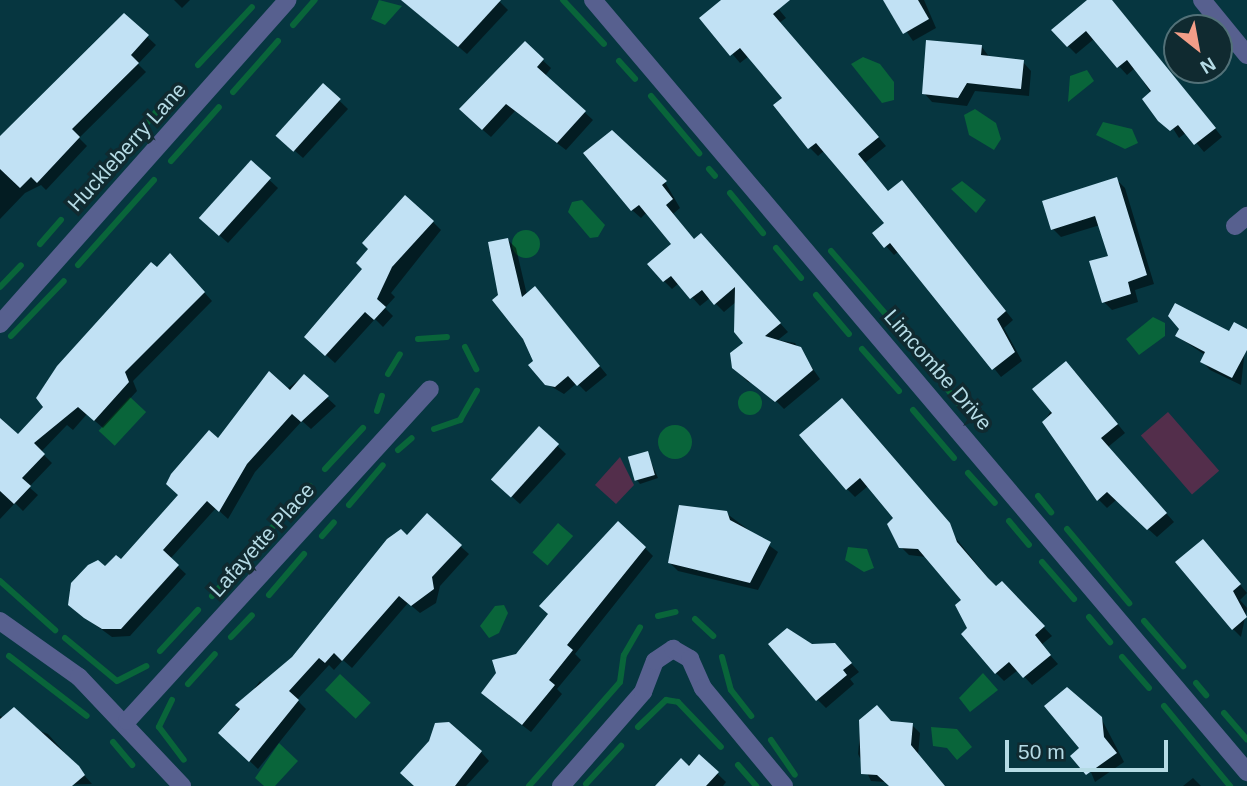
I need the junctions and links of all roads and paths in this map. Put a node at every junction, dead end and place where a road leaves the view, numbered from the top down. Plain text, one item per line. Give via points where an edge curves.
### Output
1 (288, 0) edge
2 (593, 0) edge
3 (1202, 0) edge
4 (1247, 55) edge
5 (0, 324) edge
6 (430, 389) dead end
7 (0, 621) edge
8 (127, 721) junction
9 (1247, 772) edge
10 (183, 786) edge
11 (561, 786) edge
12 (784, 786) edge

1 - 5 street, Huckleberry Lane
2 - 9 street, Limcombe Drive
3 - 4 street
6 - 8 street, Lafayette Place
7 - 8 street via 79,677
8 - 10 street
11 - 12 street via 643,692 654,661 673,649 690,659 703,688

